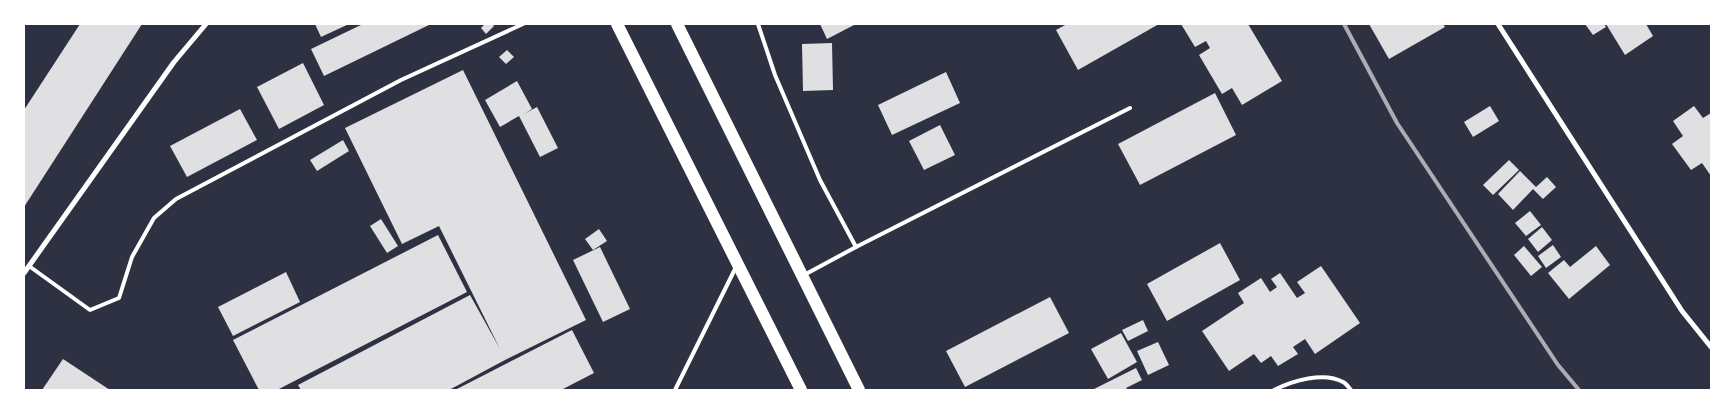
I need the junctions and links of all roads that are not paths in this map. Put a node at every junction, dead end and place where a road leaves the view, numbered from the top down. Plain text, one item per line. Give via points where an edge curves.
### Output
1 (206, 24) edge
2 (523, 24) edge
3 (617, 24) edge
4 (677, 24) edge
5 (758, 24) edge
6 (1498, 24) edge
7 (1130, 108) dead end
8 (856, 247) junction
9 (738, 263) junction
10 (29, 266) junction
11 (24, 273) edge
12 (802, 276) junction
13 (1711, 347) edge
14 (675, 390) edge
15 (802, 390) edge
16 (859, 390) edge
17 (1274, 390) edge
18 (1351, 390) edge

1 - 10 street via 174,62
2 - 10 lane via 401,80 176,200 154,218 132,257 119,298 90,310
3 - 9 main road
4 - 12 main road
5 - 8 lane via 775,75 820,180
6 - 13 street via 1682,311
7 - 8 lane
8 - 12 lane
9 - 14 lane
9 - 15 main road
10 - 11 street
12 - 16 main road
17 - 18 lane via 1321,376 1343,382

